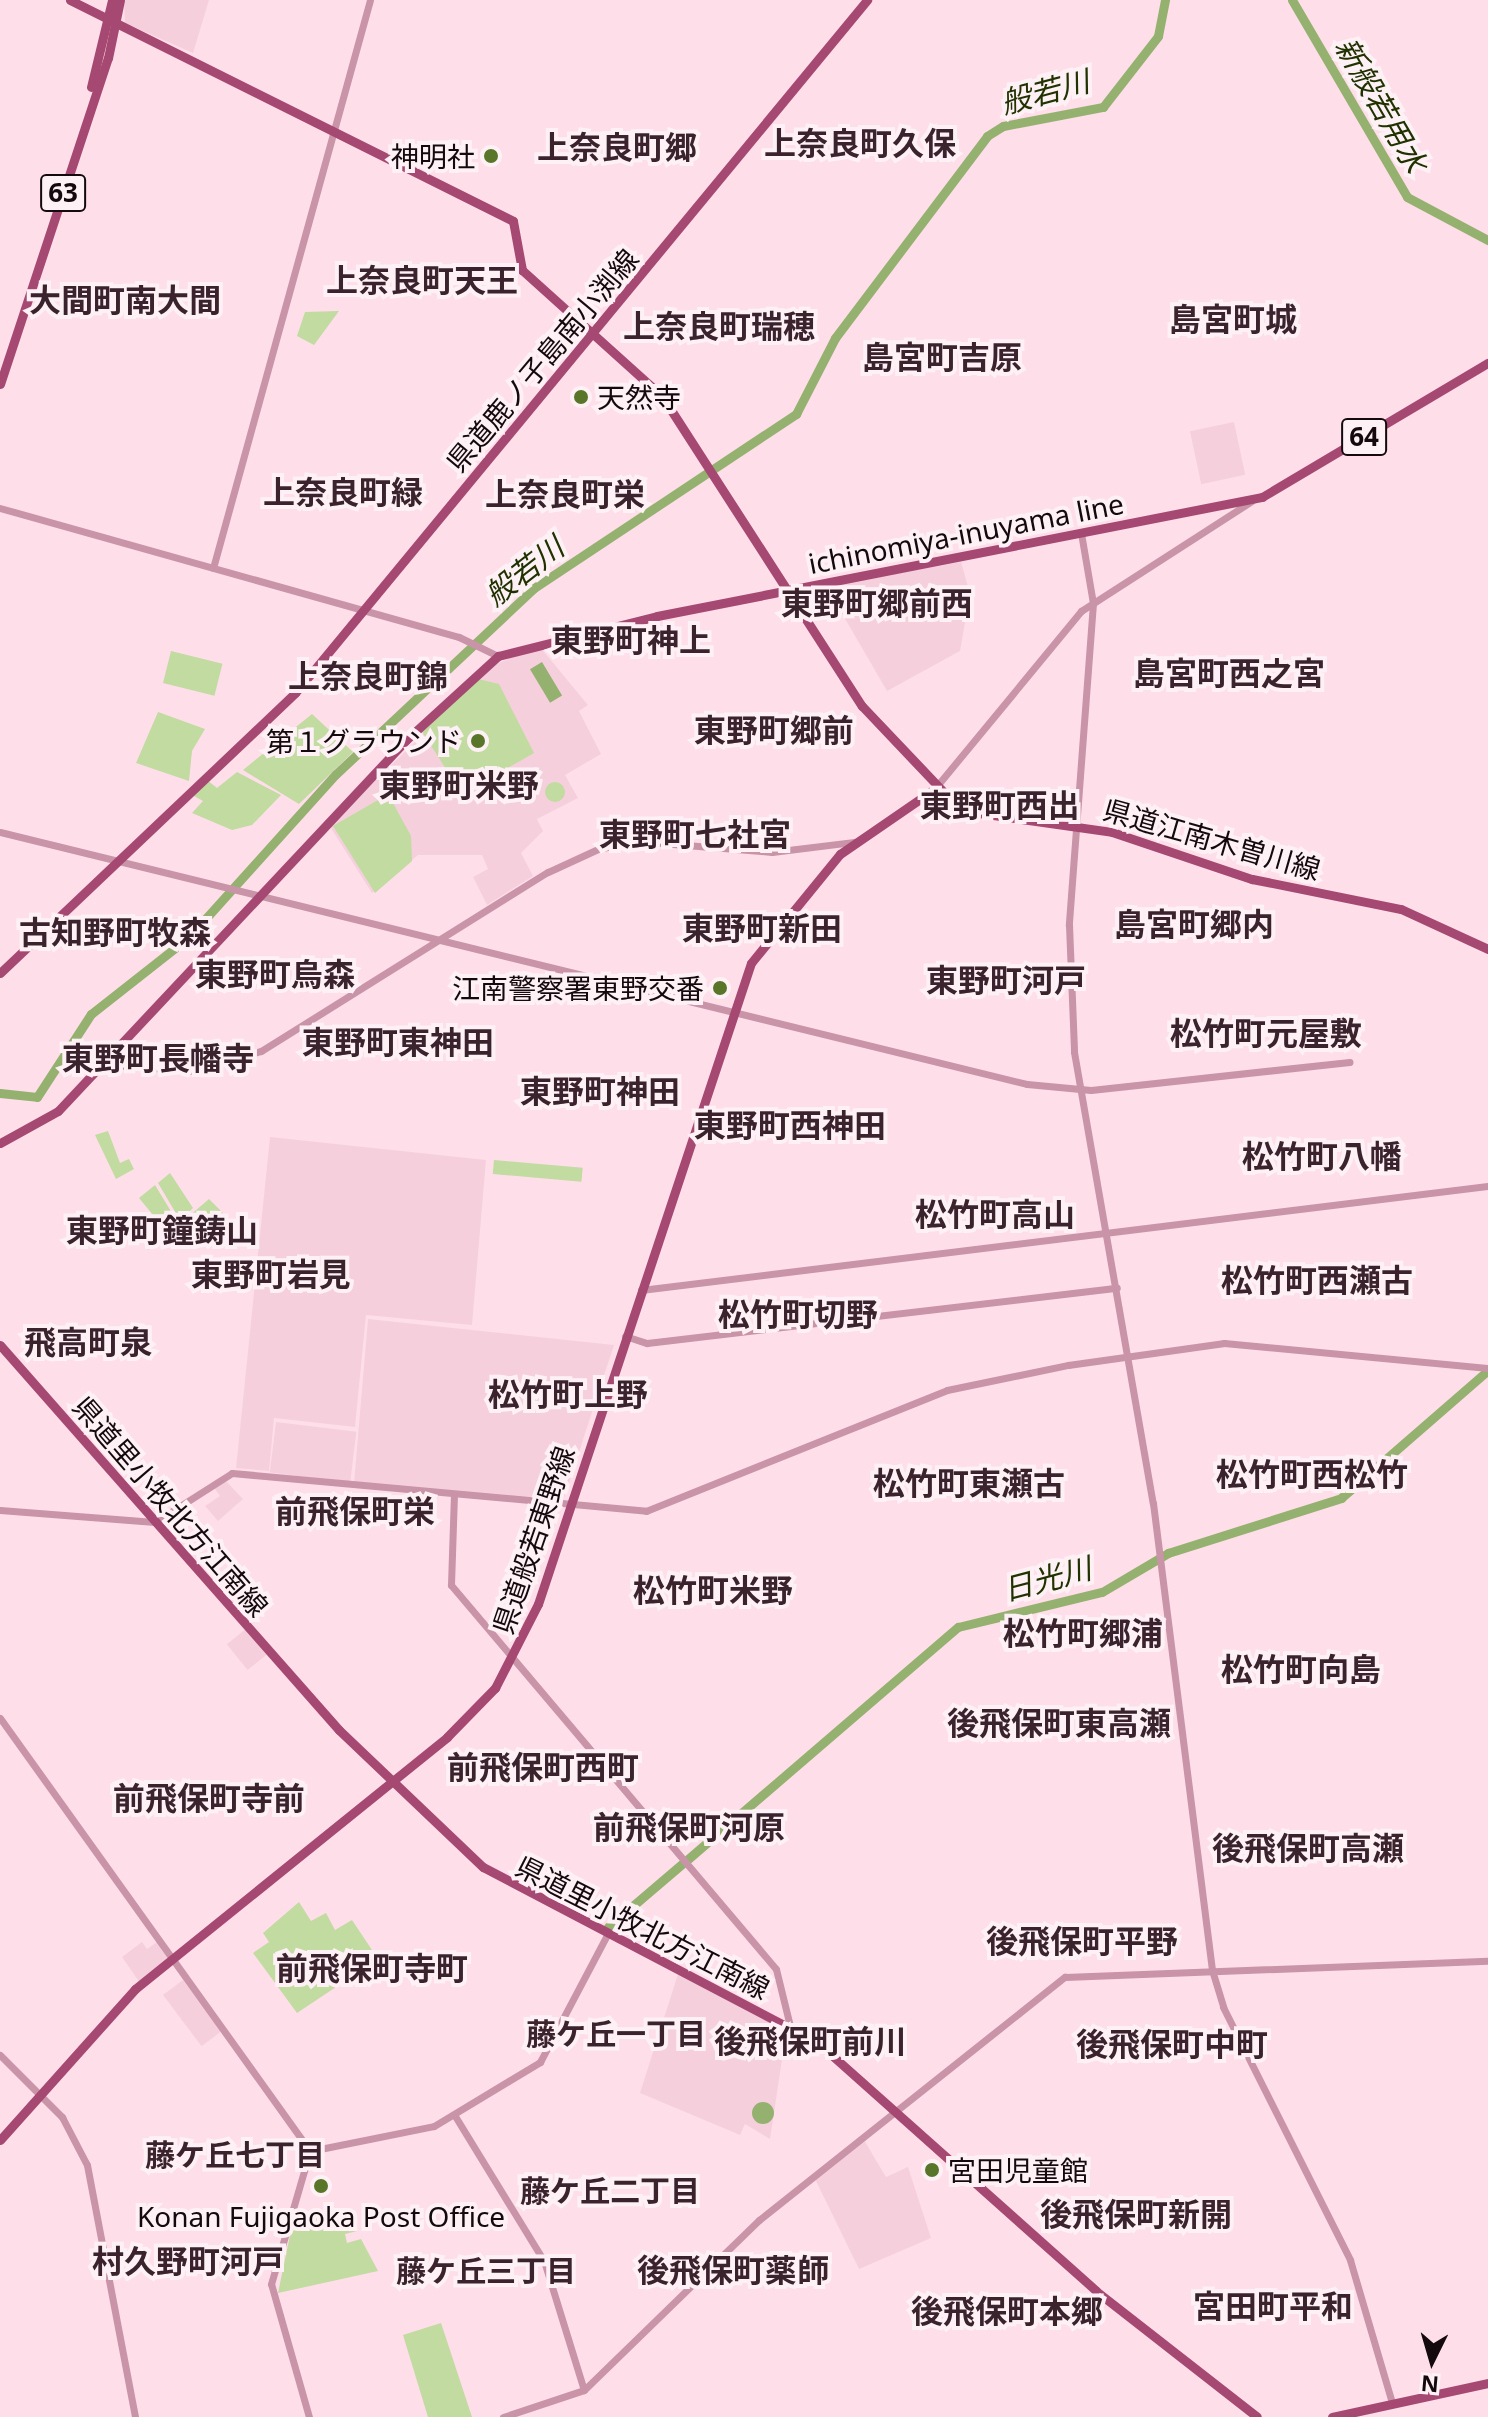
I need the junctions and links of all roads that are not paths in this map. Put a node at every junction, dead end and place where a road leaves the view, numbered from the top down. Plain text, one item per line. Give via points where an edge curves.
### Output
1 (70, 0) edge
2 (112, 0) edge
3 (120, 0) edge
4 (370, 0) edge
5 (867, 0) edge
6 (113, 21) junction
7 (337, 132) junction
8 (592, 333) junction
9 (1488, 363) edge
10 (0, 368) edge
11 (0, 384) edge
12 (1254, 499) junction
13 (0, 508) edge
14 (1081, 533) junction
15 (213, 568) junction
16 (787, 590) junction
17 (1093, 603) junction
18 (363, 610) junction
19 (498, 656) junction
20 (936, 788) junction
21 (1079, 826) junction
22 (0, 832) edge
23 (856, 842) junction
24 (120, 859) junction
25 (263, 892) junction
26 (445, 937) junction
27 (1488, 949) edge
28 (0, 973) edge
29 (732, 1010) junction
30 (1349, 1062) dead end
31 (102, 1064) junction
32 (1079, 1090) junction
33 (0, 1143) edge
34 (1488, 1186) edge
35 (1105, 1233) junction
36 (1117, 1288) junction
37 (641, 1290) junction
38 (625, 1336) junction
39 (0, 1345) edge
40 (1129, 1355) junction
41 (1487, 1368) edge
42 (454, 1494) junction
43 (568, 1505) junction
44 (0, 1510) edge
45 (155, 1522) junction
46 (514, 1659) junction
47 (0, 1718) edge
48 (392, 1781) junction
49 (607, 1935) junction
50 (171, 1958) junction
51 (1488, 1961) edge
52 (1212, 1970) junction
53 (790, 2026) junction
54 (0, 2055) edge
55 (43, 2097) junction
56 (896, 2112) junction
57 (455, 2116) junction
58 (0, 2140) edge
59 (310, 2151) junction
60 (1488, 2383) edge
61 (584, 2390) junction
62 (1392, 2403) junction
63 (135, 2417) edge
64 (309, 2417) edge
65 (503, 2417) edge
66 (1257, 2417) edge
67 (1332, 2417) edge

1 - 6 main road, 県道江南木曽川線
2 - 6 main road, 63
3 - 6 main road, 63
4 - 7 street
5 - 8 main road, 県道鹿ノ子島南小渕線
6 - 7 main road, 県道江南木曽川線
6 - 10 main road, 63
6 - 11 main road, 63
7 - 8 main road, 県道江南木曽川線 via 511,219 522,270
7 - 15 street
8 - 16 main road, 県道江南木曽川線 via 662,396
8 - 18 main road, 県道鹿ノ子島南小渕線
9 - 12 main road, ichinomiya-inuyama line / 64
12 - 14 main road, ichinomiya-inuyama line / 64
12 - 17 street
13 - 15 street
14 - 16 main road, ichinomiya-inuyama line / 64
14 - 17 street
15 - 18 street
16 - 19 main road, ichinomiya-inuyama line / 64
16 - 20 main road, 県道江南木曽川線 via 862,706
17 - 20 street via 1015,685
17 - 21 street
18 - 19 street via 486,645
18 - 24 main road, 県道鹿ノ子島南小渕線 via 295,693
19 - 25 main road, ichinomiya-inuyama line / 64 via 473,671
20 - 21 main road, 県道江南木曽川線 via 979,813
20 - 23 main road, 県道般若東野線
21 - 27 main road, 県道江南木曽川線 via 1252,879 1401,909
21 - 32 street via 1068,959
22 - 24 street
23 - 26 street via 772,852 628,841 569,860
23 - 29 main road, 県道般若東野線 via 766,939
24 - 25 street
24 - 28 main road, 県道鹿ノ子島南小渕線
25 - 26 street
25 - 31 main road, ichinomiya-inuyama line / 64
26 - 29 street
26 - 31 street via 234,1062 193,1071
29 - 32 street
29 - 37 main road, 県道般若東野線
30 - 32 street
31 - 33 main road, ichinomiya-inuyama line / 64 via 52,1116
32 - 35 street
34 - 35 street
35 - 36 street
35 - 37 street
36 - 38 street via 647,1343
36 - 40 street
37 - 38 main road, 県道般若東野線
38 - 43 main road, 県道般若東野線
39 - 45 main road, 県道里小牧北方江南線
40 - 41 street via 1237,1343
40 - 43 street via 947,1390 655,1509
40 - 52 street
42 - 43 street
42 - 45 street via 232,1473
42 - 46 street via 447,1577
43 - 46 main road, 県道般若東野線
44 - 45 street
45 - 48 main road, 県道里小牧北方江南線
46 - 48 main road, 県道般若東野線 via 474,1713
46 - 53 street via 776,1969
47 - 50 street
48 - 49 main road, 県道里小牧北方江南線 via 489,1872
48 - 50 main road, 県道般若東野線
49 - 53 main road, 県道里小牧北方江南線
49 - 57 street via 543,2059
50 - 55 main road, 県道般若東野線 via 113,2011
50 - 59 street
51 - 52 street
52 - 56 street via 1065,1977
52 - 62 street via 1350,2260
53 - 56 main road, 県道里小牧北方江南線
54 - 55 street
55 - 58 main road, 県道般若東野線
55 - 63 street via 73,2133 87,2165
56 - 61 street via 729,2247
56 - 66 main road, 県道里小牧北方江南線 via 1096,2291
57 - 59 street
57 - 61 street via 544,2261
59 - 64 street via 271,2284
60 - 62 main road
61 - 65 street
62 - 67 main road

